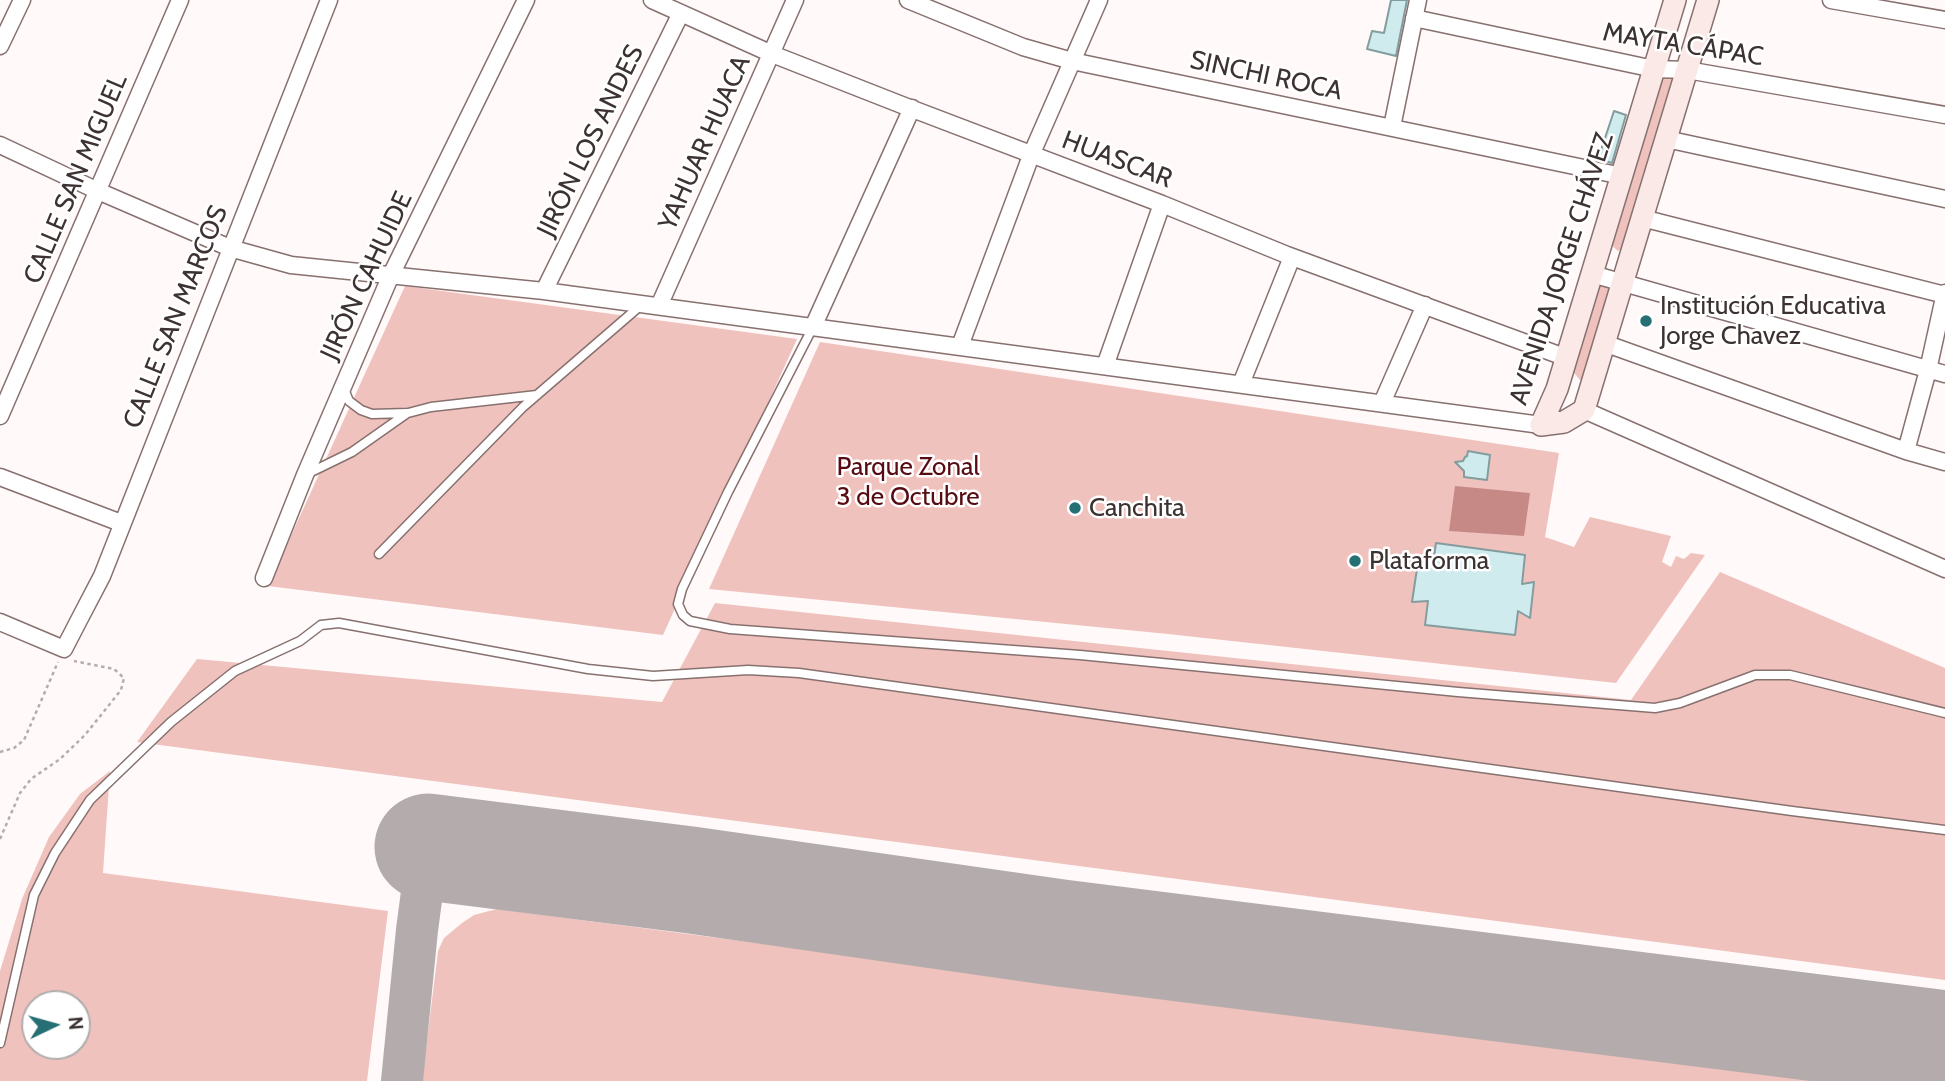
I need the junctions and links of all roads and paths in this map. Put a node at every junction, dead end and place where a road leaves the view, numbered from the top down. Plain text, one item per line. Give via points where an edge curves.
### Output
1 (22, 0) edge
2 (180, 0) edge
3 (329, 0) edge
4 (526, 0) edge
5 (652, 0) edge
6 (795, 0) edge
7 (908, 0) edge
8 (1099, 0) edge
9 (1418, 0) edge
10 (1675, 0) edge
11 (1708, 0) edge
12 (1831, 0) edge
13 (681, 13) junction
14 (1414, 18) junction
15 (1945, 20) edge
16 (0, 46) edge
17 (772, 54) junction
18 (1072, 61) junction
19 (1654, 69) junction
20 (1687, 70) junction
21 (912, 108) junction
22 (1945, 115) edge
23 (1392, 127) junction
24 (1666, 139) junction
25 (0, 145) edge
26 (1032, 153) junction
27 (1622, 176) junction
28 (97, 191) junction
29 (1945, 199) edge
30 (1162, 204) junction
31 (1642, 218) junction
32 (230, 248) junction
33 (1292, 257) junction
34 (1592, 274) junction
35 (391, 275) junction
36 (1622, 282) junction
37 (544, 291) junction
38 (1945, 294) edge
39 (651, 305) junction
40 (1425, 305) junction
41 (813, 327) junction
42 (1604, 343) junction
43 (960, 346) junction
44 (1567, 358) junction
45 (1105, 366) junction
46 (1928, 370) junction
47 (1945, 374) edge
48 (1241, 384) junction
49 (343, 387) junction
50 (537, 395) junction
51 (1382, 404) junction
52 (1584, 410) junction
53 (408, 413) junction
54 (0, 416) edge
55 (1541, 425) junction
56 (1906, 451) junction
57 (1945, 462) edge
58 (305, 475) junction
59 (0, 477) edge
60 (121, 523) junction
61 (379, 554) dead end
62 (1945, 569) edge
63 (264, 578) dead end
64 (0, 622) edge
65 (61, 654) junction
66 (1945, 713) edge
67 (0, 752) edge
68 (1945, 830) edge
69 (0, 839) edge
70 (0, 1043) edge

1 - 16 street
2 - 28 street, CALLE SAN MIGUEL
3 - 32 street, CALLE SAN MARCOS
4 - 35 street, JIRÓN CAHUIDE
5 - 13 street, HUASCAR
6 - 17 street, YAHUAR HUACA
7 - 18 street, SINCHI ROCA via 1023,47
8 - 18 street
9 - 14 street
10 - 19 street, AVENIDA JORGE CHÁVEZ
11 - 20 street
12 - 15 street
13 - 17 street, HUASCAR
13 - 37 street, JIRÓN LOS ANDES
14 - 19 street, MAYTA CÁPAC
14 - 23 street
17 - 21 street, HUASCAR
17 - 39 street, YAHUAR HUACA
18 - 23 street, SINCHI ROCA
18 - 26 street
19 - 20 street, MAYTA CÁPAC
19 - 27 street, AVENIDA JORGE CHÁVEZ
20 - 22 street, MAYTA CÁPAC
20 - 24 street
21 - 26 street, HUASCAR
21 - 41 street
23 - 27 street, SINCHI ROCA
24 - 29 street
24 - 31 street
25 - 28 street
26 - 30 street, HUASCAR
26 - 43 street
27 - 34 street, AVENIDA JORGE CHÁVEZ
28 - 32 street
28 - 54 street, CALLE SAN MIGUEL
30 - 33 street, HUASCAR
30 - 45 street
31 - 36 street
31 - 38 street
32 - 35 street via 290,265
32 - 60 street, CALLE SAN MARCOS
33 - 40 street, HUASCAR
33 - 48 street
34 - 36 street
34 - 44 street, AVENIDA JORGE CHÁVEZ
35 - 37 street
35 - 49 street, JIRÓN CAHUIDE
36 - 42 street
36 - 46 street
37 - 39 street
38 - 46 street
39 - 41 street
39 - 50 lane
40 - 44 street, HUASCAR
40 - 51 street
41 - 43 street
41 - 66 lane via 682,589 678,604 690,621 730,629 1080,655 1655,708 1755,676 1790,675
42 - 52 street
42 - 56 street
43 - 45 street
44 - 55 street, AVENIDA JORGE CHÁVEZ
45 - 48 street
46 - 47 street
46 - 56 street
48 - 51 street
49 - 53 lane via 349,401 361,410
49 - 58 street, JIRÓN CAHUIDE
50 - 53 lane
50 - 61 lane
51 - 55 street
52 - 55 street, AVENIDA JORGE CHÁVEZ via 1564,422
52 - 62 street
53 - 58 lane via 352,452
56 - 57 street
58 - 63 street, JIRÓN CAHUIDE
59 - 60 street
60 - 65 street, CALLE SAN MARCOS via 102,576
64 - 65 street
65 - 67 path via 24,740
65 - 69 path via 114,669 124,678 121,690 60,759 31,779
68 - 70 lane via 799,673 748,670 653,676 588,669 339,623 321,625 299,641 234,671 171,722 90,800 34,895

